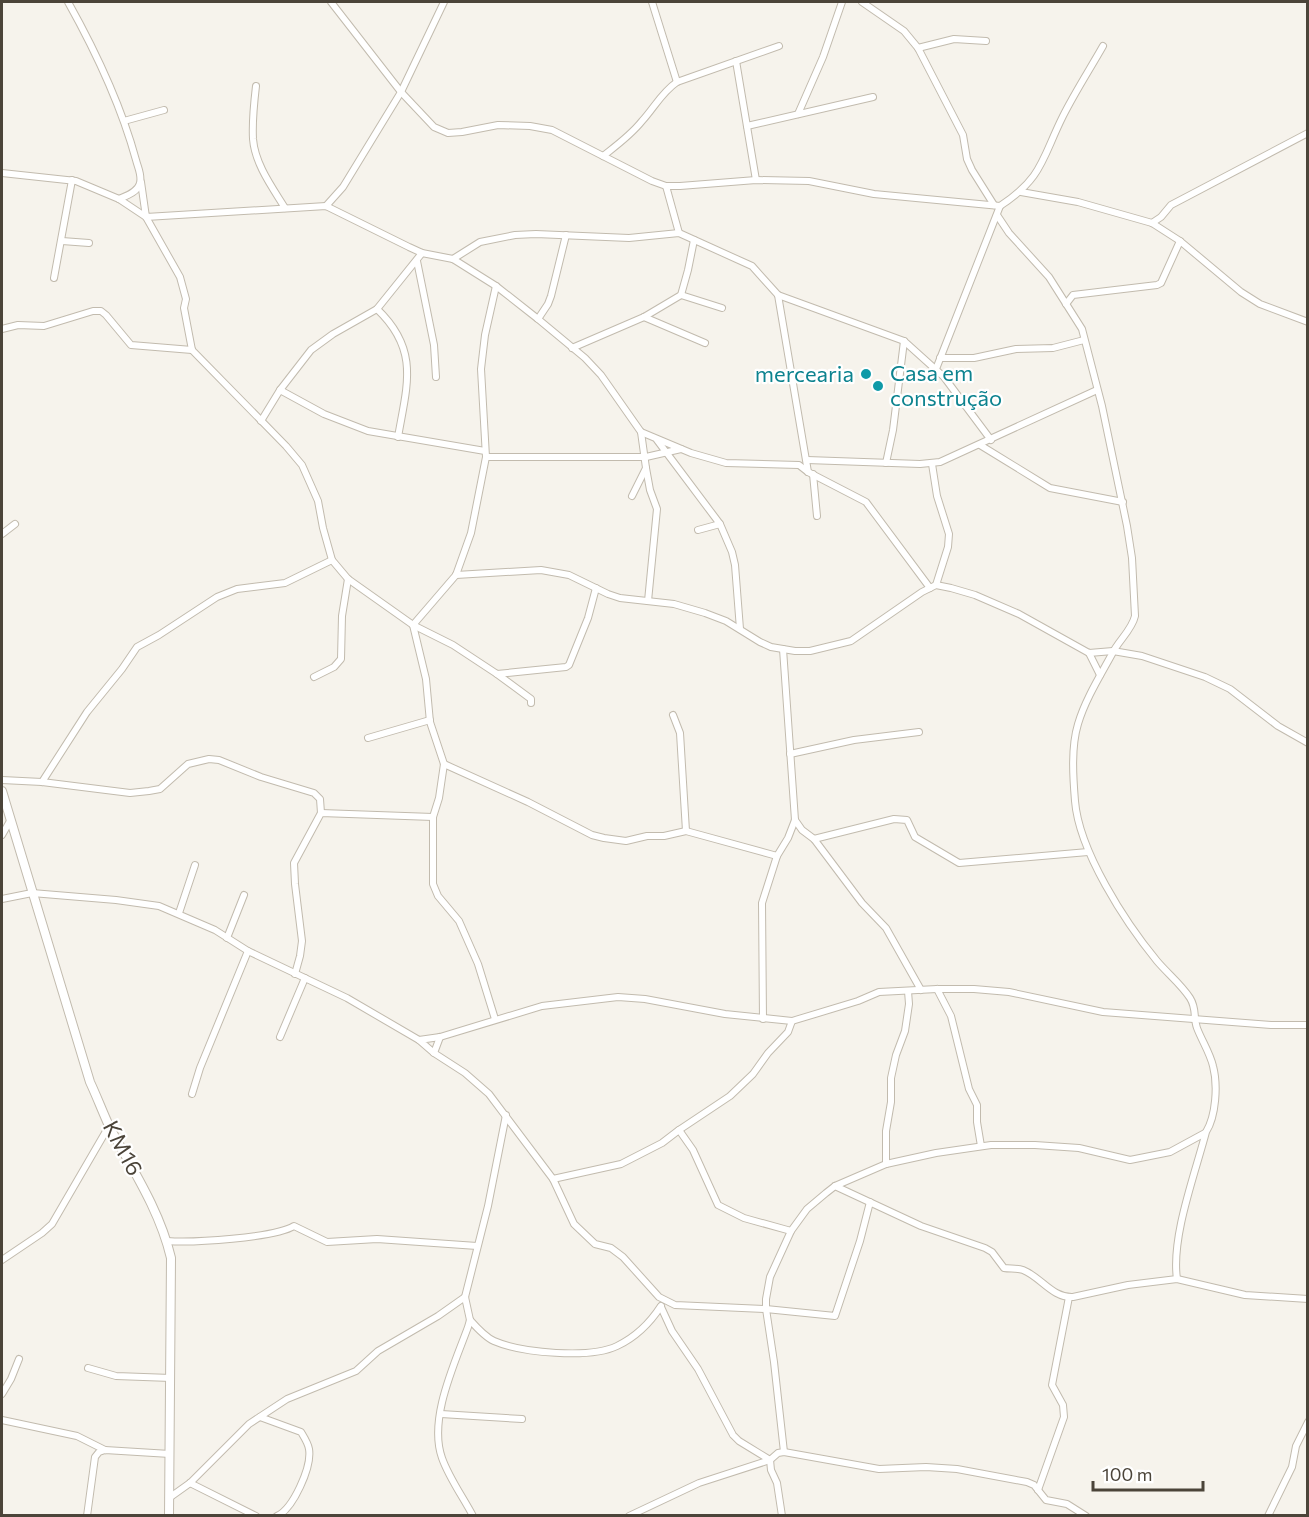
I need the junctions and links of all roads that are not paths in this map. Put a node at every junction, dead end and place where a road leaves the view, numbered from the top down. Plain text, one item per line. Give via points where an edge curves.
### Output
1 (68, 2) edge
2 (331, 2) edge
3 (444, 2) edge
4 (652, 2) edge
5 (842, 2) edge
6 (862, 2) edge
7 (986, 41) dead end
8 (779, 46) dead end
9 (1103, 46) dead end
10 (918, 48) junction
11 (736, 61) junction
12 (677, 82) junction
13 (255, 86) dead end
14 (401, 92) junction
15 (873, 96) dead end
16 (164, 110) dead end
17 (798, 114) junction
18 (124, 121) junction
19 (747, 126) junction
20 (1308, 133) edge
21 (603, 156) junction
22 (2, 173) edge
23 (72, 180) junction
24 (756, 180) junction
25 (141, 182) junction
26 (666, 186) junction
27 (1021, 192) junction
28 (118, 199) junction
29 (326, 206) junction
30 (997, 206) junction
31 (285, 208) junction
32 (997, 215) junction
33 (146, 217) junction
34 (1152, 223) junction
35 (678, 233) junction
36 (566, 235) junction
37 (694, 240) junction
38 (62, 241) junction
39 (1180, 241) junction
40 (89, 243) dead end
41 (422, 253) junction
42 (453, 259) junction
43 (417, 261) junction
44 (54, 278) dead end
45 (496, 286) junction
46 (681, 295) junction
47 (778, 295) junction
48 (1066, 304) junction
49 (722, 308) dead end
50 (377, 309) junction
51 (644, 317) junction
52 (538, 319) junction
53 (1308, 322) edge
54 (2, 329) edge
55 (1084, 340) junction
56 (904, 341) junction
57 (705, 343) dead end
58 (572, 348) junction
59 (192, 350) junction
60 (940, 358) junction
61 (936, 369) junction
62 (436, 377) dead end
63 (280, 390) junction
64 (1097, 390) junction
65 (261, 421) junction
66 (641, 432) junction
67 (398, 437) junction
68 (657, 440) junction
69 (991, 440) junction
70 (980, 445) junction
71 (682, 449) junction
72 (667, 453) junction
73 (485, 454) junction
74 (646, 457) junction
75 (807, 460) junction
76 (886, 463) junction
77 (932, 464) junction
78 (646, 468) junction
79 (810, 473) junction
80 (632, 496) dead end
81 (1122, 502) junction
82 (817, 516) dead end
83 (15, 524) dead end
84 (720, 524) junction
85 (698, 530) dead end
86 (2, 534) edge
87 (332, 560) junction
88 (456, 575) junction
89 (348, 579) junction
90 (933, 587) junction
91 (596, 588) junction
92 (648, 602) junction
93 (413, 625) junction
94 (740, 629) junction
95 (783, 649) junction
96 (1113, 651) junction
97 (1089, 652) junction
98 (497, 674) junction
99 (1100, 675) junction
100 (314, 677) dead end
101 (531, 703) dead end
102 (673, 715) dead end
103 (429, 720) junction
104 (919, 732) dead end
105 (368, 738) dead end
106 (1308, 743) edge
107 (790, 754) junction
108 (444, 764) junction
109 (2, 780) edge
110 (42, 782) junction
111 (2, 791) edge
112 (321, 813) junction
113 (433, 817) junction
114 (795, 820) junction
115 (10, 821) junction
116 (686, 831) junction
117 (2, 835) edge
118 (814, 839) junction
119 (1088, 852) junction
120 (777, 856) junction
121 (195, 865) dead end
122 (32, 892) junction
123 (244, 896) dead end
124 (2, 899) edge
125 (179, 913) junction
126 (227, 938) junction
127 (248, 951) junction
128 (295, 974) junction
129 (305, 978) junction
130 (938, 989) junction
131 (921, 990) junction
132 (908, 991) junction
133 (495, 1019) junction
134 (763, 1019) junction
135 (1196, 1020) junction
136 (792, 1021) junction
137 (1308, 1025) edge
138 (440, 1036) junction
139 (280, 1037) dead end
140 (419, 1040) junction
141 (434, 1053) junction
142 (192, 1094) dead end
143 (506, 1115) junction
144 (110, 1126) junction
145 (679, 1130) junction
146 (1206, 1132) junction
147 (981, 1146) junction
148 (886, 1164) junction
149 (554, 1179) junction
150 (835, 1186) junction
151 (870, 1202) junction
152 (791, 1231) junction
153 (167, 1241) junction
154 (477, 1246) junction
155 (2, 1260) edge
156 (1177, 1279) junction
157 (465, 1297) junction
158 (659, 1297) junction
159 (1069, 1297) junction
160 (1308, 1299) edge
161 (662, 1306) junction
162 (453, 1307) junction
163 (467, 1309) junction
164 (766, 1309) junction
165 (470, 1320) junction
166 (19, 1359) dead end
167 (88, 1368) dead end
168 (171, 1378) junction
169 (2, 1392) edge
170 (441, 1414) junction
171 (260, 1417) junction
172 (522, 1419) dead end
173 (2, 1420) edge
174 (1308, 1422) edge
175 (105, 1450) junction
176 (784, 1452) junction
177 (170, 1454) junction
178 (770, 1460) junction
179 (190, 1483) junction
180 (1038, 1490) junction
181 (169, 1498) junction
182 (87, 1515) edge
183 (169, 1515) edge
184 (256, 1515) edge
185 (277, 1515) edge
186 (473, 1515) edge
187 (632, 1515) edge
188 (782, 1515) edge
189 (1086, 1515) edge
190 (1268, 1515) edge

1 - 18 street via 102,65
2 - 14 street
3 - 14 street
4 - 12 street
5 - 17 street
6 - 10 street via 904,32
7 - 10 street via 954,39
8 - 11 street
9 - 27 street via 1062,117 1041,166
10 - 30 street via 963,135 972,170
11 - 12 street
11 - 19 street
12 - 21 street via 628,137
13 - 31 street via 255,151
14 - 21 street via 434,126 448,133 498,125 530,126 552,130
14 - 29 street via 343,187
15 - 17 street
16 - 18 street
17 - 19 street
18 - 25 street
19 - 24 street
20 - 34 street via 1171,206
21 - 26 street
22 - 23 street
23 - 28 street
23 - 38 street
24 - 26 street
24 - 30 street via 809,181 874,194
25 - 28 street via 138,188
25 - 33 street
26 - 35 street
27 - 30 street
27 - 34 street via 1078,201
28 - 33 street
29 - 31 street
29 - 41 street
30 - 32 street
31 - 33 street
32 - 48 street
32 - 60 street
33 - 59 street via 184,288
34 - 39 street
35 - 36 street via 629,238
35 - 37 street
36 - 42 street via 515,235 480,242
36 - 52 street via 551,296
37 - 46 street
37 - 47 street via 752,266
38 - 40 street
38 - 44 street
39 - 48 street via 1161,283 1073,295
39 - 53 street via 1241,292 1260,304
41 - 42 street
41 - 43 street
42 - 45 street
43 - 50 street
43 - 62 street via 434,345
45 - 52 street
45 - 73 street via 482,353
46 - 49 street
46 - 51 street
47 - 56 street
47 - 75 street
48 - 55 street via 1082,329
50 - 63 street via 311,350
50 - 67 street via 401,338 407,357
51 - 57 street
51 - 58 street
52 - 58 street
54 - 59 street via 44,326 101,311 131,345
55 - 60 street via 975,358
55 - 64 street
56 - 61 street
56 - 76 street
58 - 66 street via 601,375
59 - 65 street
60 - 61 street
61 - 69 street
63 - 65 street
63 - 67 street via 350,425
64 - 69 street
64 - 81 street
65 - 87 street via 302,465 318,501
66 - 68 street
66 - 74 street
67 - 73 street
68 - 71 street
68 - 72 street
69 - 70 street
70 - 77 street
70 - 81 street via 1050,488
71 - 72 street
71 - 79 street via 726,463 799,465
72 - 74 street
72 - 84 street
73 - 74 street
73 - 88 street via 471,533
74 - 78 street
75 - 76 street
75 - 79 street
76 - 77 street
77 - 90 street via 949,534
78 - 80 street
78 - 92 street via 657,509
79 - 82 street
79 - 90 street via 866,502
81 - 96 street via 1136,607 1134,622
83 - 86 street
84 - 85 street
84 - 94 street via 735,565
87 - 89 street
87 - 110 street via 285,583 237,589 217,597 137,647 87,712
88 - 91 street via 541,570 569,575
88 - 93 street
89 - 93 street
89 - 100 street via 341,659
90 - 95 street via 851,641 810,651
90 - 97 street via 975,596 1019,614
91 - 92 street via 620,598
91 - 98 street via 569,665
92 - 94 street via 674,604
93 - 98 street
93 - 103 street via 426,679
94 - 95 street via 759,642
95 - 107 street
96 - 97 street
96 - 99 street
96 - 106 street via 1205,677 1245,699 1278,726
97 - 99 street
98 - 101 street via 531,699
99 - 119 street via 1078,723 1074,752 1075,802
102 - 116 street via 680,733
103 - 105 street
103 - 108 street
104 - 107 street via 854,740
107 - 114 street
108 - 113 street
108 - 116 street via 598,837 626,841
109 - 110 street
110 - 112 street via 129,793 149,791 160,789 188,764 219,760 314,793 320,799
111 - 115 street, KM16
112 - 113 street
112 - 128 street via 294,863 302,941
113 - 133 street via 435,891 459,921 478,964
114 - 118 street
114 - 120 street
115 - 117 street
115 - 122 street, KM16
116 - 120 street
118 - 119 street via 894,819 907,820 915,837 959,863
118 - 131 street via 886,928
119 - 135 street via 1134,930 1190,997
120 - 134 street via 762,903
121 - 125 street
122 - 124 street
122 - 125 street via 159,906
122 - 144 street, KM16 via 90,1082
123 - 126 street
125 - 126 street
126 - 127 street
127 - 128 street
127 - 142 street
128 - 129 street
129 - 139 street
129 - 140 street
130 - 131 street
130 - 135 street via 1009,992 1102,1012
130 - 147 street via 951,1016 969,1089 977,1105
131 - 132 street
132 - 136 street via 879,992
132 - 148 street via 906,1031 890,1084
133 - 134 street via 542,1006 618,997
133 - 138 street
134 - 136 street
135 - 137 street
135 - 146 street via 1215,1074 1213,1113
136 - 145 street via 788,1032 738,1089
138 - 140 street
138 - 141 street
140 - 141 street
141 - 143 street via 471,1078
143 - 149 street
143 - 154 street
144 - 153 street, KM16
144 - 155 street via 52,1224
145 - 149 street via 621,1164
145 - 152 street via 693,1150 718,1205 744,1218
146 - 147 street via 1170,1152 1130,1160 1079,1149
146 - 156 street via 1178,1243
147 - 148 street
148 - 150 street
149 - 158 street via 574,1224 595,1244 611,1248 623,1257
150 - 151 street
150 - 152 street via 807,1209
151 - 159 street via 921,1226 985,1248 1004,1268 1024,1270 1056,1293
151 - 164 street via 835,1316
152 - 164 street via 770,1277
153 - 154 street via 264,1235 294,1226 327,1242 377,1239
153 - 168 street, KM16 via 172,1273
154 - 157 street
156 - 159 street
156 - 160 street via 1245,1295
157 - 162 street
157 - 163 street
158 - 161 street
158 - 164 street via 675,1305
159 - 180 street via 1052,1385 1064,1417
161 - 165 street via 645,1327 618,1346 572,1353 502,1343 486,1336
161 - 178 street via 672,1331 734,1435
162 - 163 street
162 - 171 street via 378,1351 356,1371 287,1399
163 - 165 street
164 - 176 street
165 - 170 street via 444,1392
166 - 169 street
167 - 168 street via 116,1376
168 - 177 street, KM16
170 - 172 street
170 - 186 street via 438,1441 443,1461
171 - 179 street
171 - 185 street via 301,1432 309,1450 309,1463 294,1499
173 - 175 street via 77,1436
174 - 190 street via 1296,1446 1292,1467
175 - 177 street
175 - 182 street via 95,1457
176 - 178 street
176 - 180 street via 879,1469 957,1469 1027,1482
177 - 181 street, KM16
178 - 187 street via 699,1484
178 - 188 street
179 - 181 street
179 - 184 street
180 - 189 street via 1046,1500 1067,1504
181 - 183 street, KM16

